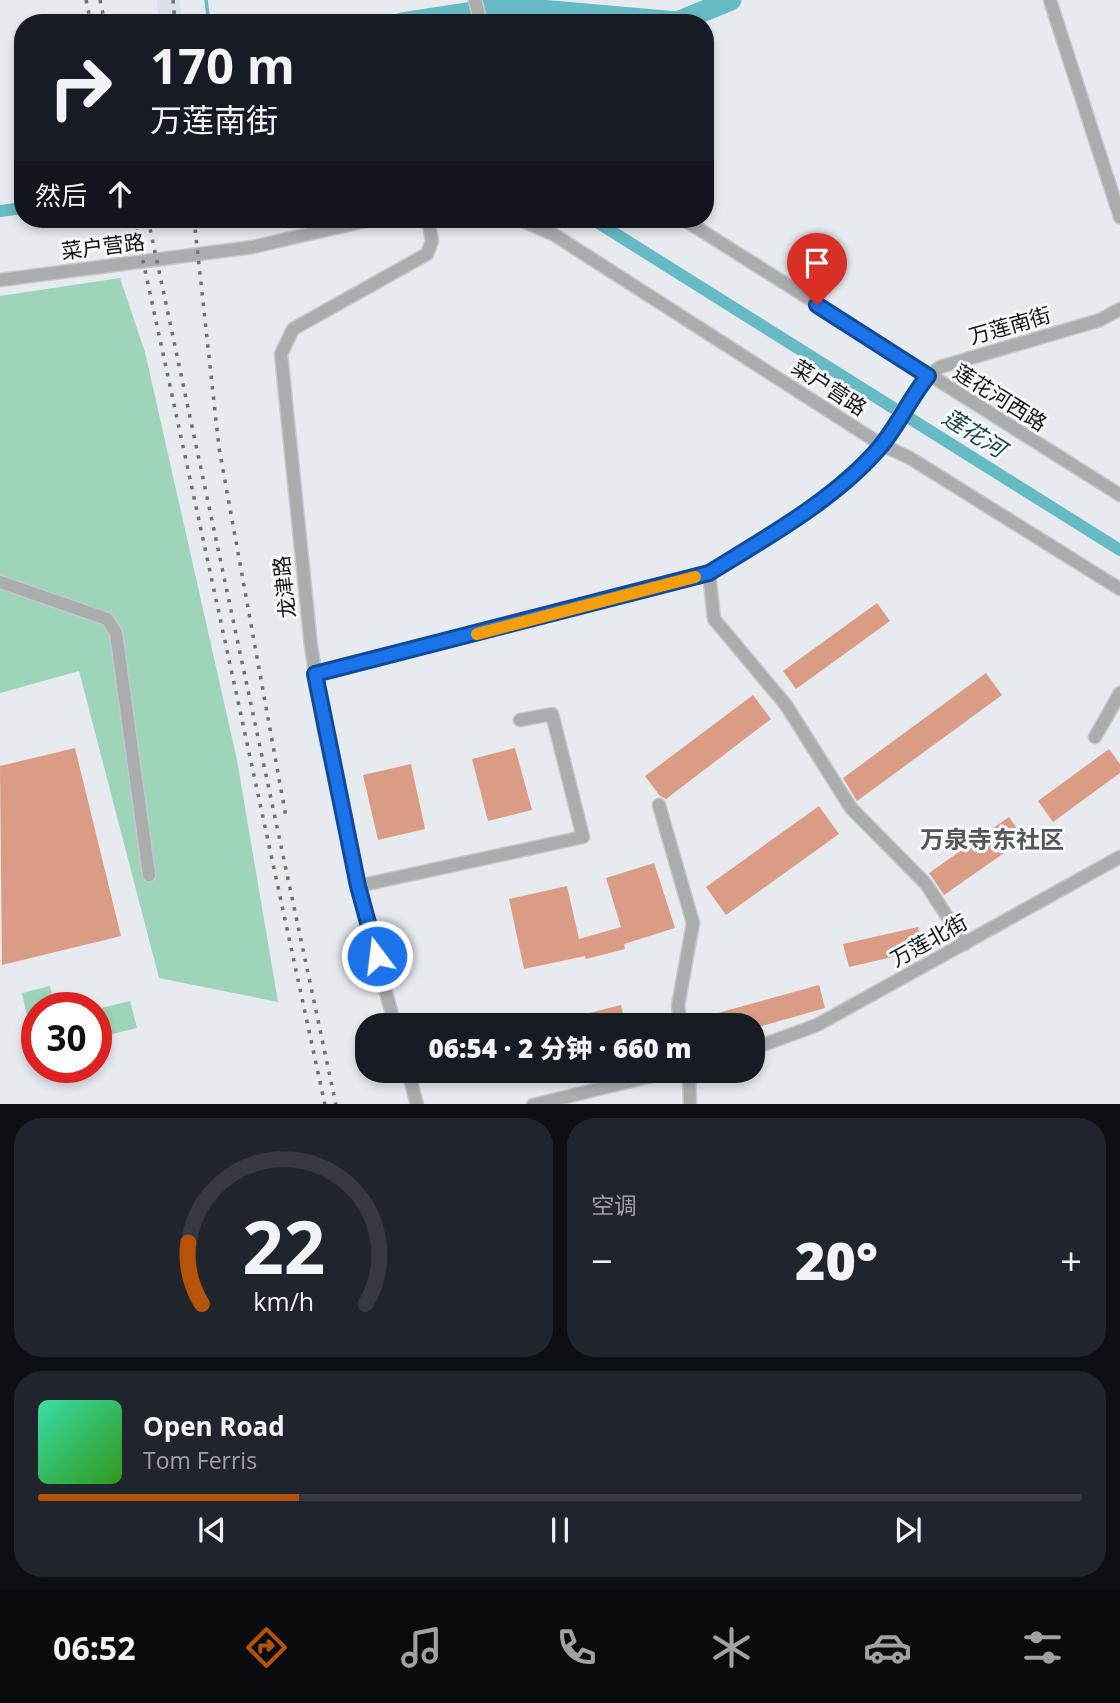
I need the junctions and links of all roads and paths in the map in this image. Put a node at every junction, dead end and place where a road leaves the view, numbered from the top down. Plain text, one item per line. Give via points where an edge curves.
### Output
1 (1050, 0) edge
2 (1120, 217) edge
3 (335, 228) edge
4 (430, 228) edge
5 (539, 228) edge
6 (697, 228) edge
7 (0, 280) edge
8 (1120, 309) edge
9 (928, 376) junction
10 (886, 439) junction
11 (1120, 495) edge
12 (709, 573) junction
13 (0, 582) edge
14 (1120, 589) edge
15 (315, 674) junction
16 (1120, 693) edge
17 (520, 720) dead end
18 (1095, 737) dead end
19 (659, 806) dead end
20 (1120, 857) edge
21 (149, 875) dead end
22 (358, 886) junction
23 (965, 943) junction
24 (392, 1013) edge
25 (679, 1013) edge
26 (765, 1044) edge
27 (411, 1083) edge
28 (621, 1083) edge
29 (689, 1083) edge
30 (417, 1104) edge
31 (533, 1104) edge
32 (690, 1104) edge

1 - 2 street
3 - 7 street, 菜户营路 via 253,247
4 - 15 street, 龙津路 via 432,241 427,254 293,329 281,354
5 - 10 street, 菜户营路
6 - 9 street, 莲花河西路
8 - 9 street, 万莲南街 via 1100,320 958,360
9 - 10 street, 万莲南街
9 - 11 street, 莲花河西路
10 - 12 street via 856,473
10 - 14 street, 菜户营路
12 - 15 street
12 - 23 street via 714,619 725,636 786,705 851,808 926,884
13 - 21 street via 107,619 116,633
15 - 22 street, 龙津路
16 - 18 street
17 - 22 street via 552,714 583,837
19 - 25 street via 693,923
20 - 23 street, 万莲北街
22 - 24 street, 龙津路
23 - 26 street, 万莲北街 via 817,1025
27 - 30 street
28 - 31 street
29 - 32 street

